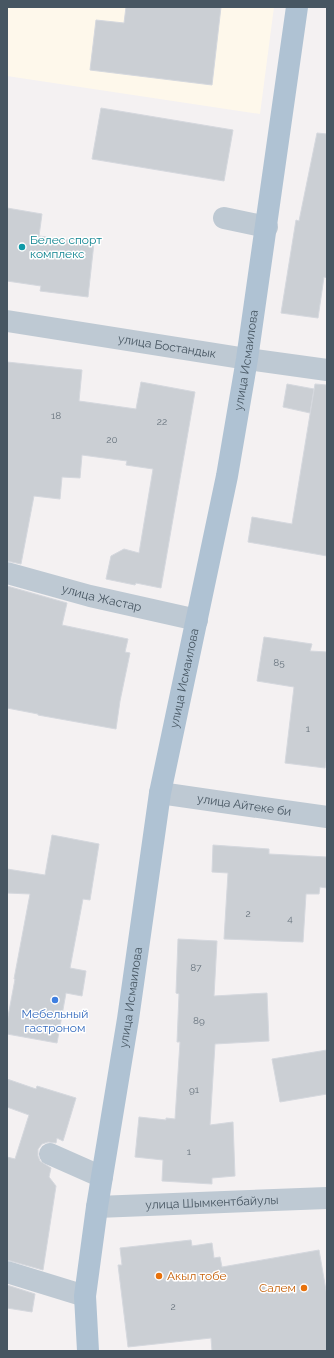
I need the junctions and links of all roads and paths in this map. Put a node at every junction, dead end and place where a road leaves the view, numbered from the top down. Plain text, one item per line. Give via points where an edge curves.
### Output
1 (298, 7) edge
2 (224, 218) dead end
3 (266, 227) junction
4 (7, 321) edge
5 (247, 360) junction
6 (327, 370) edge
7 (7, 573) edge
8 (197, 620) junction
9 (160, 793) junction
10 (327, 817) edge
11 (50, 1154) dead end
12 (102, 1177) junction
13 (327, 1198) edge
14 (97, 1207) junction
15 (7, 1272) edge
16 (85, 1296) junction
17 (88, 1351) edge

1 - 3 main road, улица Исмаилова
2 - 3 street
3 - 5 main road, улица Исмаилова
4 - 5 street, улица Бостандык
5 - 6 street, улица Бостандык
5 - 8 main road, улица Исмаилова
7 - 8 street, улица Жастар via 90,596
8 - 9 main road, улица Исмаилова
9 - 10 street, улица Айтеке би
9 - 12 main road, улица Исмаилова via 128,1019
11 - 12 street
12 - 14 main road, улица Исмаилова
13 - 14 street, улица Шымкентбайулы
14 - 16 main road, улица Исмаилова
15 - 16 street
16 - 17 main road, улица Исмаилова

